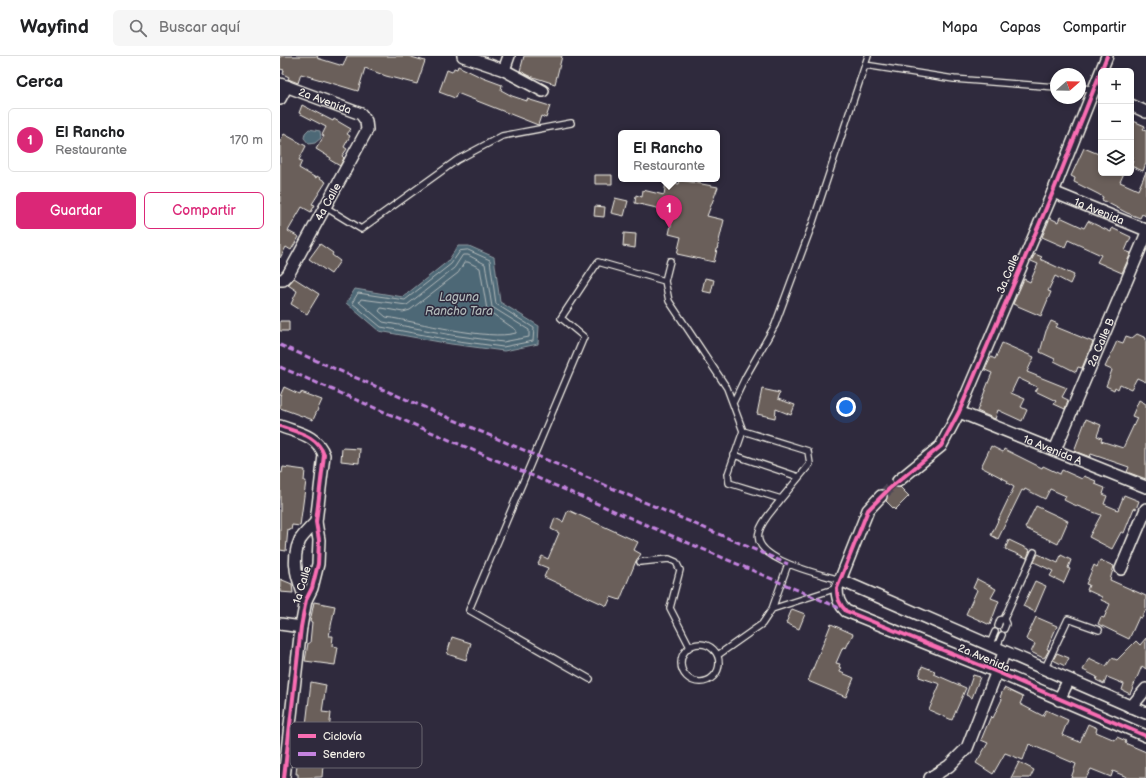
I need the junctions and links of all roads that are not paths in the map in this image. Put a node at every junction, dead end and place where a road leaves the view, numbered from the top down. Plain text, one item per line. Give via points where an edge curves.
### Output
1 (463, 56) edge
2 (509, 56) edge
3 (868, 56) edge
4 (1107, 56) edge
5 (865, 65) junction
6 (504, 70) junction
7 (283, 85) edge
8 (1050, 87) edge
9 (1086, 89) edge
10 (543, 91) dead end
11 (1097, 91) edge
12 (280, 99) edge
13 (1134, 106) edge
14 (1146, 112) edge
15 (366, 121) joint
16 (571, 123) dead end
17 (1053, 192) junction
18 (325, 207) junction
19 (1146, 230) edge
20 (1146, 235) edge
21 (670, 261) dead end
22 (282, 280) edge
23 (664, 281) junction
24 (733, 403) junction
25 (959, 412) junction
26 (280, 426) edge
27 (743, 431) junction
28 (1054, 450) junction
29 (734, 455) junction
30 (799, 477) junction
31 (898, 481) tunnel mouth
32 (1146, 487) edge
33 (881, 496) tunnel mouth
34 (782, 499) junction
35 (1146, 509) edge
36 (316, 522) junction
37 (1034, 552) dead end
38 (640, 562) dead end
39 (788, 564) junction
40 (1121, 569) dead end
41 (838, 584) junction
42 (306, 600) junction
43 (772, 609) junction
44 (1004, 619) junction
45 (280, 624) edge
46 (998, 626) dead end
47 (301, 627) junction
48 (1004, 629) dead end
49 (1099, 630) dead end
50 (995, 632) dead end
51 (1002, 635) dead end
52 (690, 646) junction
53 (996, 649) junction
54 (718, 655) junction
55 (1044, 670) junction
56 (997, 672) junction
57 (590, 680) dead end
58 (1068, 681) junction
59 (1146, 689) edge
60 (1059, 700) junction
61 (1131, 707) junction
62 (1146, 714) edge
63 (290, 722) edge
64 (290, 725) edge
65 (1146, 736) edge
66 (284, 778) edge
67 (930, 778) edge

1 - 6 street
2 - 6 street
3 - 5 lane
4 - 11 street, 3a Calle
5 - 8 lane via 954,79
5 - 24 lane via 812,225 775,325
6 - 10 street
7 - 12 street
7 - 15 street, 2a Avenida via 361,114
9 - 11 lane
11 - 17 street, 3a Calle
13 - 14 street
15 - 18 street, 4a Calle via 367,130
16 - 18 lane via 502,136 457,160 361,229
17 - 19 street, 1a Avenida
17 - 25 street, 3a Calle
18 - 22 street, 4a Calle via 288,275
20 - 28 street, 2a Calle B
21 - 23 lane
23 - 24 lane via 669,301 727,388
23 - 57 lane via 598,262 561,318 584,337 470,610
24 - 27 lane
25 - 28 street, 1a Avenida A
25 - 31 street, 3a Calle via 941,446
26 - 36 street, 1a Calle via 311,438 320,445 324,455
27 - 29 lane
27 - 30 lane via 808,451 810,464
28 - 32 street, 1a Avenida A
29 - 30 lane
29 - 34 lane via 728,474 729,483
30 - 34 lane
33 - 41 street via 868,510
34 - 39 lane via 762,524 758,534 760,546 769,555
35 - 40 street
36 - 42 street, 1a Calle via 319,540 318,564
36 - 42 street, 1a Calle via 300,540 295,558 297,578
37 - 44 lane
38 - 52 lane via 669,559 676,562 680,570 670,608
39 - 41 lane
39 - 43 lane
41 - 43 lane
41 - 53 street, 2a Avenida
41 - 56 street, 2a Avenida via 837,597 840,606 846,611
42 - 47 street, 1a Calle
43 - 54 lane via 762,624
44 - 46 lane via 1000,620
44 - 48 lane
45 - 47 street
47 - 63 street, 1a Calle
49 - 55 lane via 1070,619 1066,620
50 - 53 lane
51 - 53 lane
52 - 54 lane via 709,646
52 - 54 lane via 685,651 681,663 685,675 695,682 708,681 717,673 720,661
53 - 55 street, 2a Avenida
53 - 56 street
55 - 58 street, 2a Avenida
56 - 60 street, 2a Avenida
56 - 67 street via 967,748 949,766
58 - 60 street
58 - 61 street, 2a Avenida
59 - 61 street
60 - 65 street, 2a Avenida
61 - 62 street, 2a Avenida
64 - 66 street, 1a Calle

